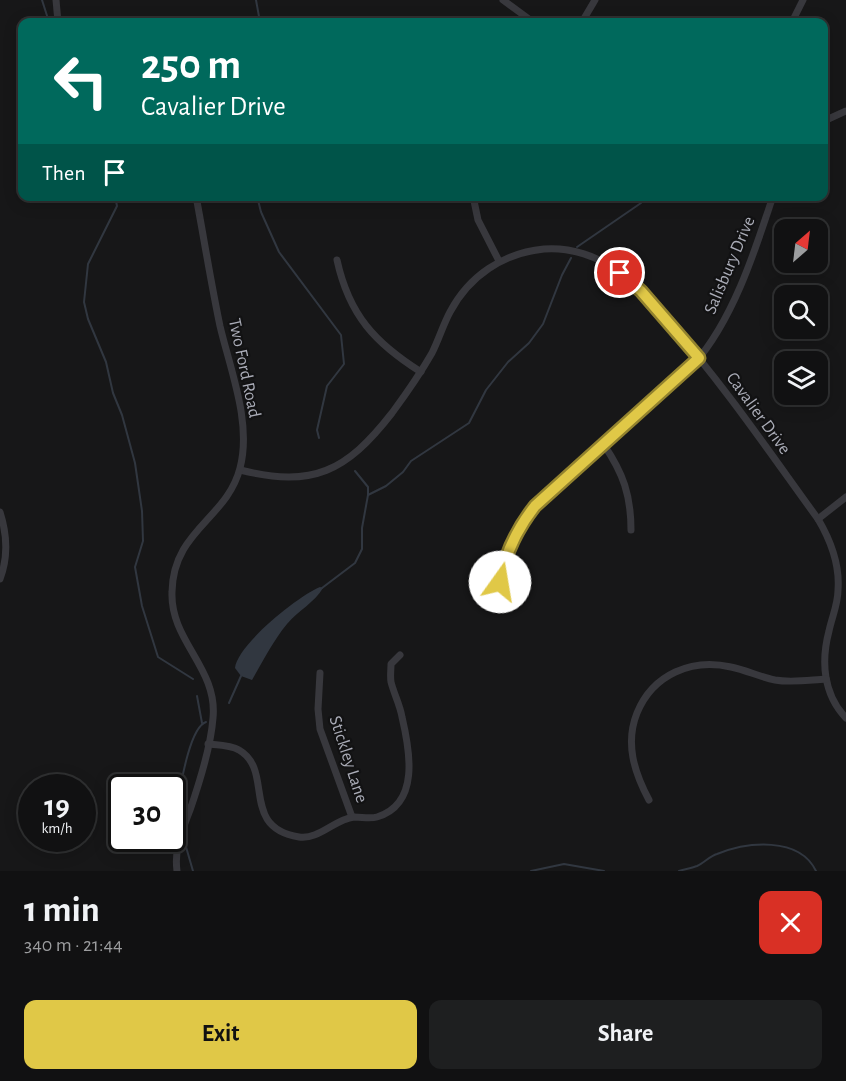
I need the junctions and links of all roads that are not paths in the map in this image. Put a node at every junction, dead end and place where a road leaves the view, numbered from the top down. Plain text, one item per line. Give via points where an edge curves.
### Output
1 (56, 0) edge
2 (503, 0) edge
3 (595, 0) edge
4 (803, 0) edge
5 (58, 18) edge
6 (528, 18) edge
7 (584, 18) edge
8 (794, 18) edge
9 (846, 111) edge
10 (828, 119) edge
11 (197, 201) edge
12 (474, 201) edge
13 (771, 201) edge
14 (337, 260) dead end
15 (499, 261) junction
16 (699, 358) junction
17 (421, 372) junction
18 (603, 445) junction
19 (240, 470) junction
20 (846, 497) edge
21 (0, 512) edge
22 (818, 519) junction
23 (631, 530) dead end
24 (0, 579) edge
25 (500, 582) dead end
26 (400, 655) dead end
27 (320, 673) dead end
28 (826, 679) junction
29 (846, 718) edge
30 (208, 744) junction
31 (649, 800) dead end
32 (352, 818) junction
33 (177, 871) edge

1 - 5 street
2 - 6 street
3 - 7 street
4 - 8 street
9 - 10 street
11 - 19 street, Two Ford Road via 240,403
12 - 15 street via 478,220
13 - 16 street, Salisbury Drive via 735,295
14 - 17 street via 345,290 360,319 383,346
15 - 16 street, Cavalier Drive via 520,252 548,249 593,257 633,284
15 - 17 street, Cavalier Drive via 456,301
16 - 18 street, Salisbury Drive
16 - 22 street, Cavalier Drive
17 - 19 street, Cavalier Drive via 365,445 341,464 293,478
18 - 23 street via 627,487
18 - 25 street, Salisbury Drive via 525,519 507,553
19 - 30 street, Two Ford Road via 229,494 183,548 172,588 175,622 211,687 213,719
20 - 22 street
21 - 24 street via 6,550
22 - 28 street, Cavalier Drive via 832,548 838,576 837,604 825,650
26 - 32 street via 391,664 391,681 404,726 409,786 392,810 376,817
27 - 32 street, Stickley Lane via 320,729
28 - 29 street, Cavalier Drive
28 - 31 street via 778,680 734,667 706,664 670,674 649,692 633,726 632,758
30 - 32 street via 239,750 251,761 261,810 280,831 301,838
30 - 33 street, Two Ford Road via 179,838

